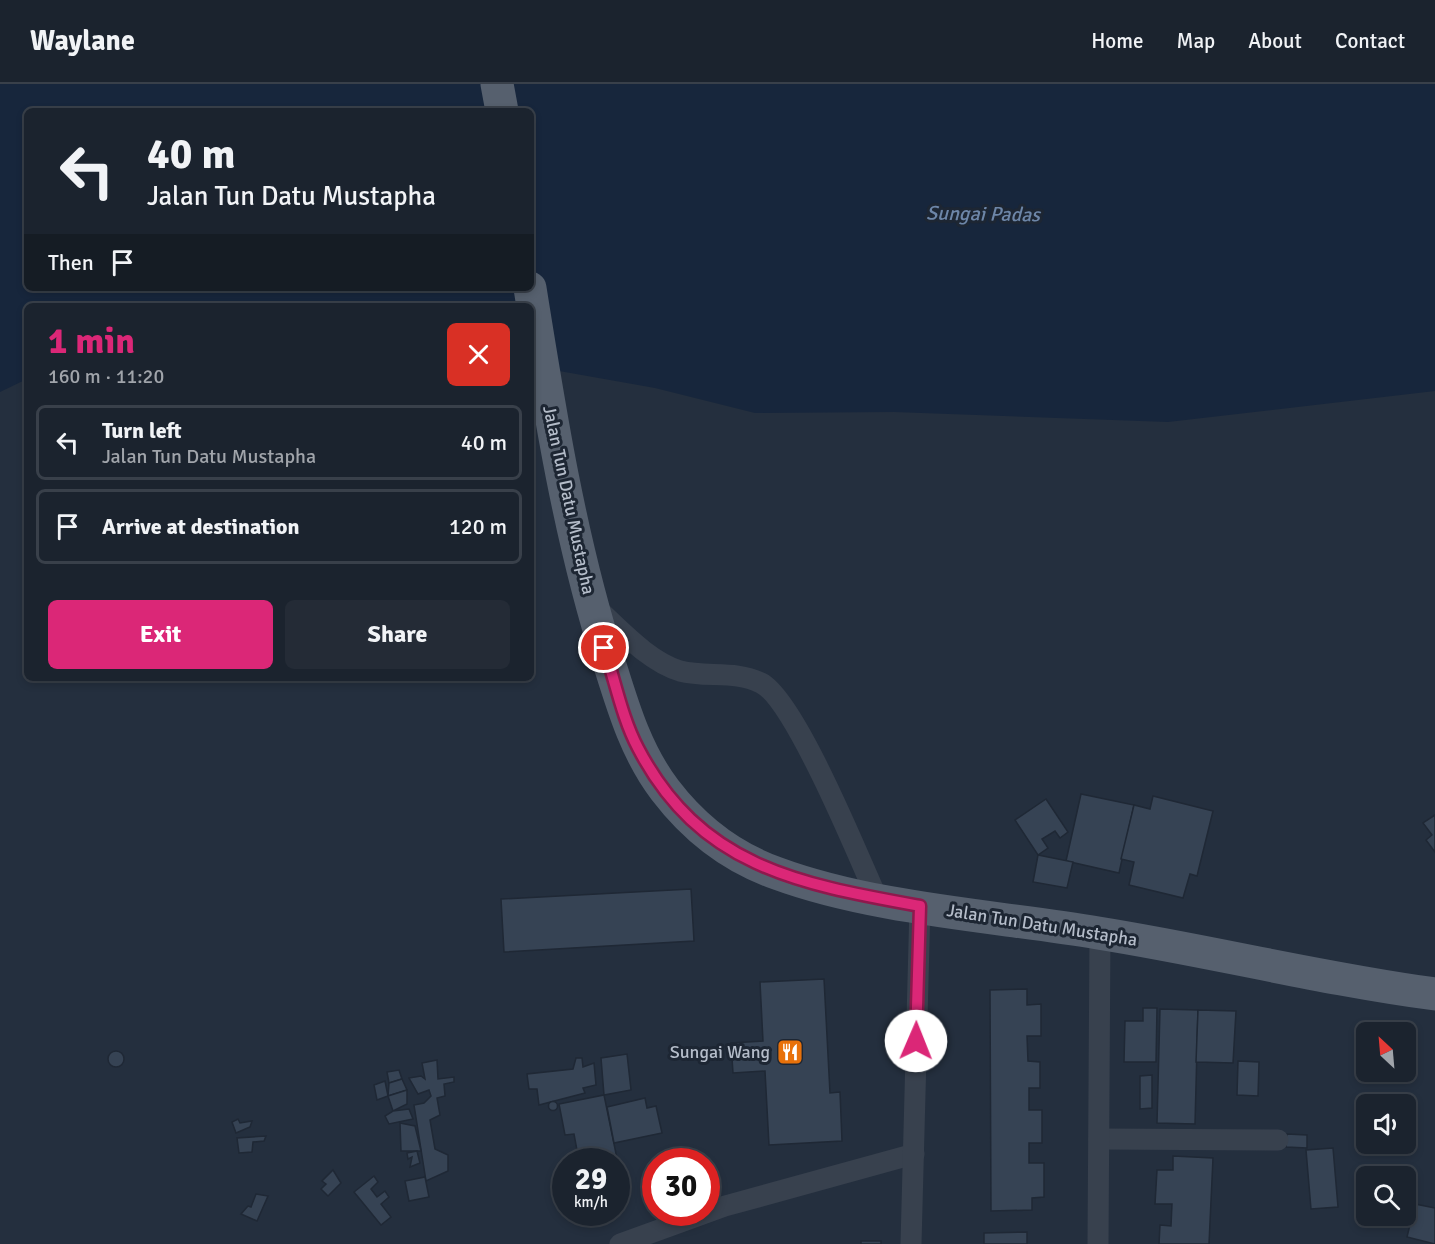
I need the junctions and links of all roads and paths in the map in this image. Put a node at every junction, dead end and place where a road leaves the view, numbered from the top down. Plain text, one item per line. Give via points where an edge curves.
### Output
1 (497, 84) edge
2 (501, 108) edge
3 (534, 312) edge
4 (590, 603) junction
5 (877, 898) junction
6 (920, 906) junction
7 (1100, 933) junction
8 (1435, 994) edge
9 (1099, 1139) junction
10 (1278, 1140) dead end
11 (914, 1154) junction
12 (620, 1244) edge
13 (911, 1244) edge
14 (1098, 1244) edge

1 - 2 main road
3 - 4 main road, Jalan Tun Datu Mustapha
4 - 5 street via 660,662 680,671 751,679 774,694 814,760
4 - 5 main road, Jalan Tun Datu Mustapha via 637,747 663,788 690,819 718,844 774,873
5 - 6 main road, Jalan Tun Datu Mustapha
6 - 7 main road, Jalan Tun Datu Mustapha
6 - 11 street
7 - 8 main road, Jalan Tun Datu Mustapha
7 - 9 street
9 - 10 street
9 - 14 street
11 - 12 street via 725,1206
11 - 13 street

